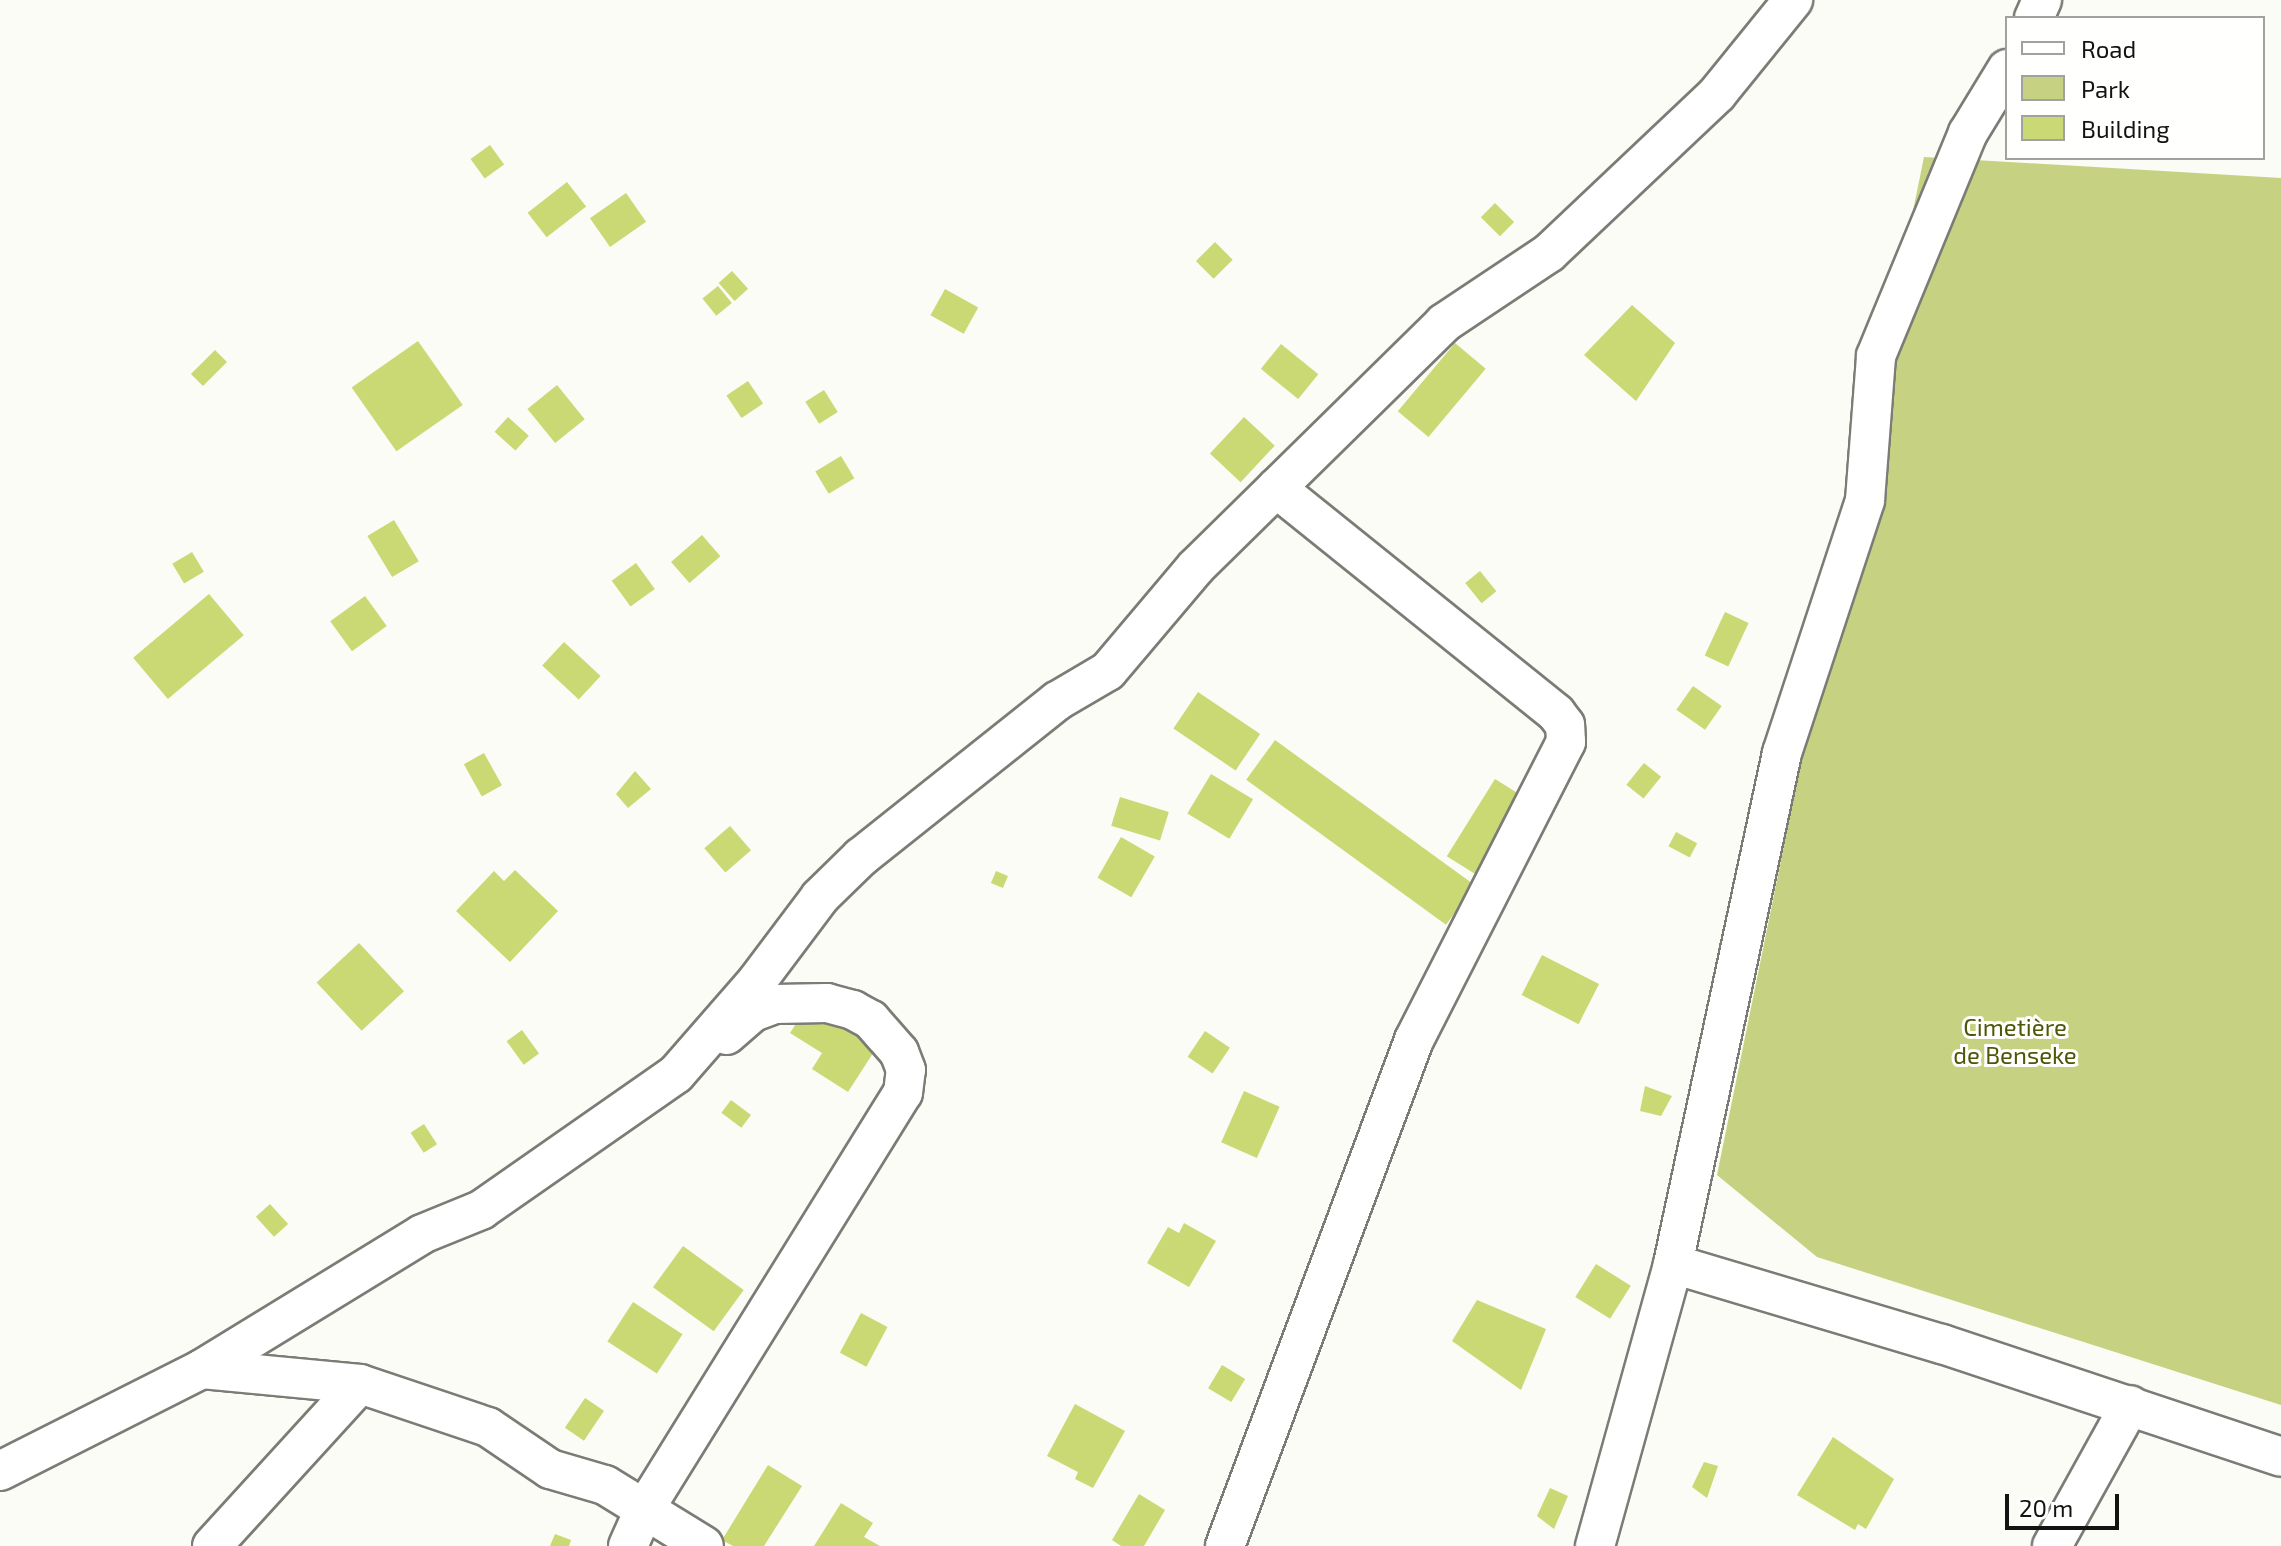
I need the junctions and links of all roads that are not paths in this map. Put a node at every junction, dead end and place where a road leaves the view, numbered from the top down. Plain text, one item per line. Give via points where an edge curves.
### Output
1 (1793, 0) edge
2 (2005, 72) edge
3 (1276, 488) junction
4 (676, 1074) junction
5 (1673, 1264) junction
6 (202, 1369) junction
7 (360, 1384) junction
8 (2130, 1405) junction
9 (2281, 1457) edge
10 (0, 1471) edge
11 (644, 1510) junction
12 (212, 1546) edge
13 (628, 1546) edge
14 (704, 1546) edge
15 (1225, 1546) edge
16 (1595, 1546) edge
17 (2052, 1546) edge

1 - 3 street via 1717,94 1549,253 1444,323
2 - 5 street via 1968,133 1876,356 1865,500 1782,753
3 - 4 street via 1196,567 1108,671 1057,701 861,857 820,897 757,981
3 - 15 street via 1556,713 1565,725 1566,742 1414,1040
4 - 6 street via 526,1183 481,1210 422,1234
4 - 11 street via 753,1012 801,1001 827,1003 871,1020 899,1052 906,1070 893,1111
5 - 8 street
5 - 16 street
6 - 7 street
6 - 10 street
7 - 11 street via 488,1427 550,1469 605,1485
7 - 12 street
8 - 9 street
8 - 17 street
11 - 13 street
11 - 14 street

